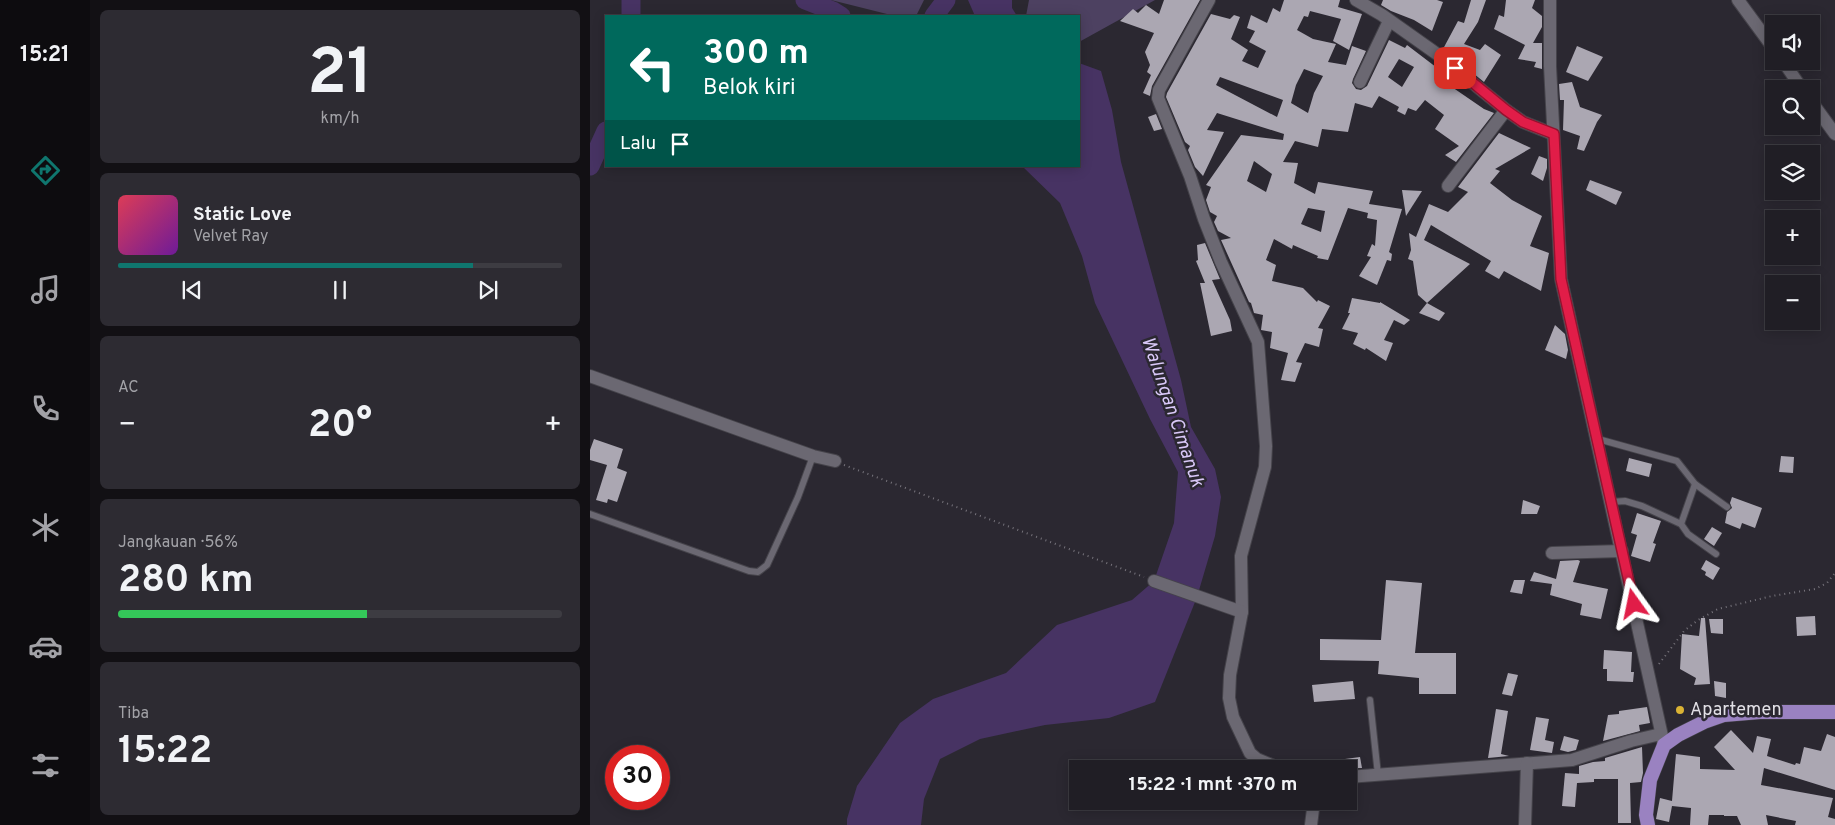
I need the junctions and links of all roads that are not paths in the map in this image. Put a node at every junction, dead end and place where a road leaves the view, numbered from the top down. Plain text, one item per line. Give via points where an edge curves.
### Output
1 (1209, 0) edge
2 (1356, 0) edge
3 (1550, 0) edge
4 (1738, 0) edge
5 (1389, 21) junction
6 (1765, 37) edge
7 (1360, 82) dead end
8 (1506, 110) junction
9 (1820, 113) edge
10 (1554, 134) junction
11 (1835, 134) edge
12 (1448, 186) dead end
13 (590, 376) edge
14 (1598, 439) junction
15 (813, 456) junction
16 (835, 462) road end
17 (1695, 484) junction
18 (1611, 502) junction
19 (1727, 507) dead end
20 (590, 514) edge
21 (1681, 524) junction
22 (1552, 552) dead end
23 (1622, 552) junction
24 (1716, 554) dead end
25 (1154, 581) road end
26 (1242, 612) junction
27 (1370, 700) dead end
28 (1835, 712) edge
29 (1663, 739) junction
30 (1259, 760) edge
31 (1527, 763) junction
32 (1378, 775) junction
33 (1357, 776) edge
34 (1313, 810) edge
35 (1311, 825) edge
36 (1525, 825) edge
37 (1648, 825) edge

1 - 26 street via 1159,90 1158,98 1221,262 1258,342 1266,467 1241,556
2 - 5 street
3 - 10 street
4 - 6 street
5 - 7 street
5 - 8 street via 1437,54
8 - 10 street via 1523,122
8 - 12 street
9 - 11 street
10 - 14 street via 1561,279
13 - 15 street
14 - 17 lane via 1678,461
14 - 18 street
15 - 16 street
15 - 20 lane via 766,565 758,572
17 - 19 lane
17 - 21 lane
18 - 21 lane via 1625,501 1642,506
18 - 23 street
21 - 24 lane via 1688,534
22 - 23 street
23 - 29 street
25 - 26 street
26 - 30 street via 1230,674 1230,708 1250,753
27 - 32 lane
28 - 29 main road via 1724,715
29 - 31 street via 1631,741 1572,760
29 - 37 main road via 1650,780
31 - 32 street
31 - 36 street
32 - 33 street
34 - 35 street

